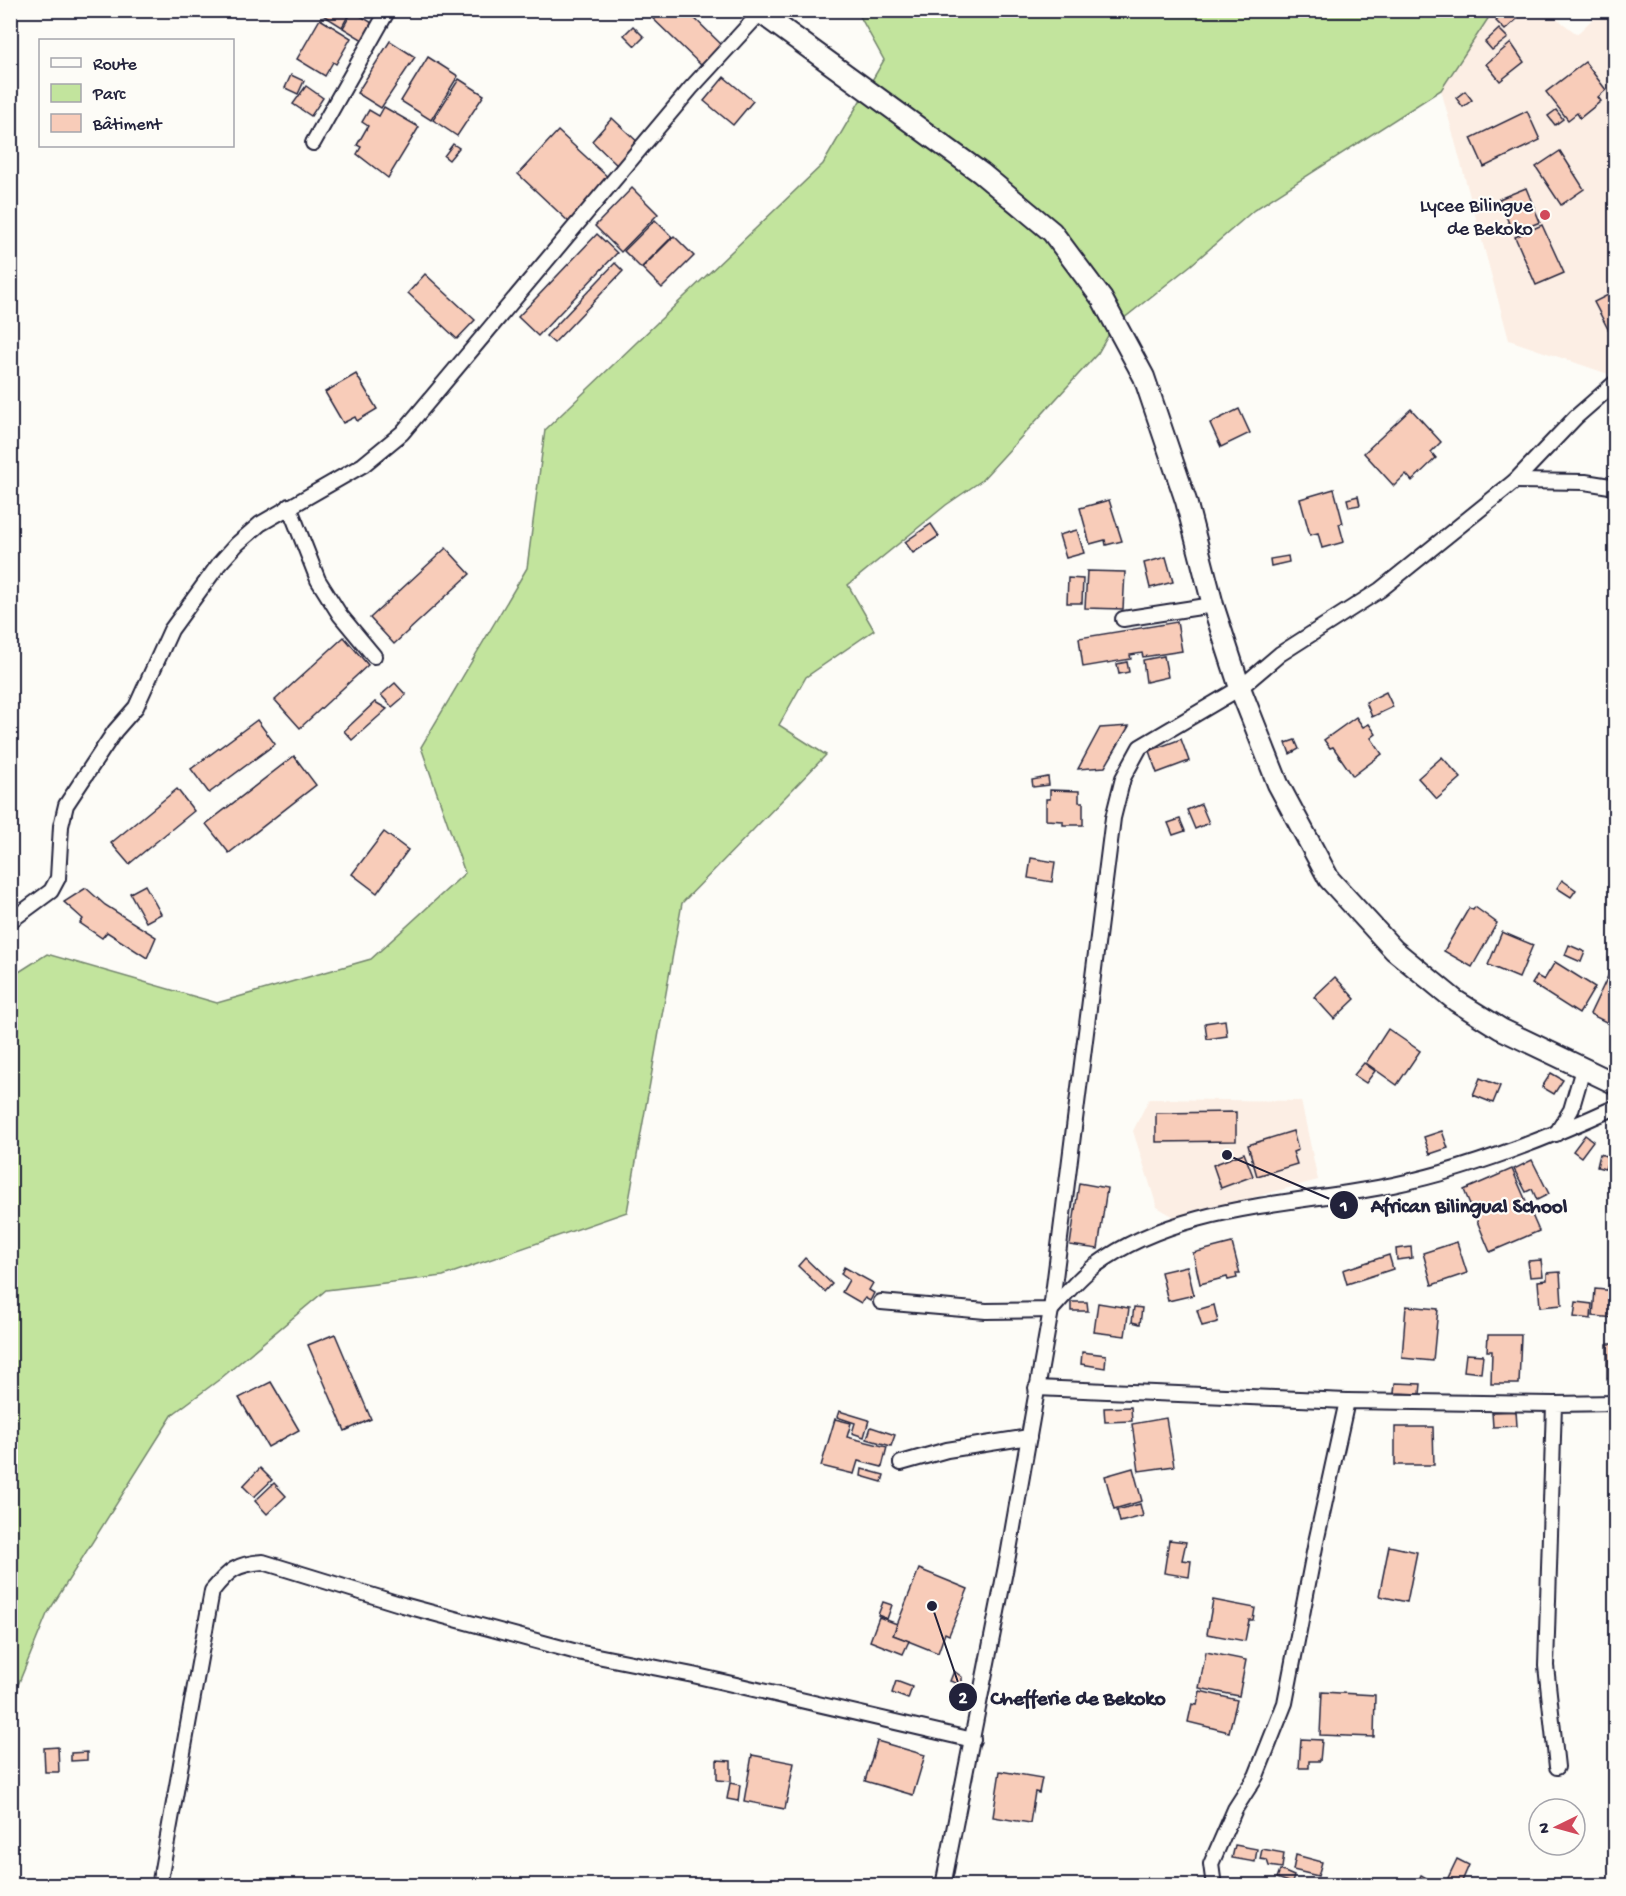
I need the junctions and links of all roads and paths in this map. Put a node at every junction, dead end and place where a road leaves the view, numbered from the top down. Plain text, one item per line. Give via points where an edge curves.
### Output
1 (388, 10) edge
2 (758, 12) edge
3 (313, 142) dead end
4 (1616, 382) edge
5 (1515, 480) junction
6 (1616, 487) edge
7 (289, 506) junction
8 (1213, 605) junction
9 (1123, 619) dead end
10 (374, 656) dead end
11 (1240, 688) junction
12 (13, 919) dead end
13 (1583, 1069) junction
14 (1616, 1084) edge
15 (1616, 1107) edge
16 (1555, 1136) junction
17 (881, 1302) dead end
18 (1051, 1310) junction
19 (1036, 1388) junction
20 (1347, 1401) junction
21 (1616, 1403) edge
22 (1554, 1404) junction
23 (1029, 1437) junction
24 (900, 1463) dead end
25 (973, 1740) junction
26 (1557, 1767) dead end
27 (159, 1886) edge
28 (943, 1886) edge
29 (1214, 1886) edge

1 - 3 street
2 - 7 street via 402,433 363,465
2 - 8 main road via 981,173 1052,232 1102,299 1144,377 1185,501
4 - 5 street
5 - 6 street
5 - 11 street via 1380,590 1289,648
7 - 10 street via 318,580 340,615
7 - 12 street via 237,544 171,630 136,707 84,774 66,805 58,878 51,891
8 - 9 street
8 - 11 main road
11 - 13 main road via 1278,784 1329,879 1394,950 1456,1001 1501,1029
11 - 18 street via 1140,747 1123,778 1113,818
13 - 14 main road
13 - 16 street via 1571,1110
15 - 16 street
16 - 18 street via 1458,1169 1393,1185 1258,1206 1158,1232 1095,1265
17 - 18 street via 986,1311
18 - 19 street
19 - 20 street
19 - 23 street
20 - 22 street
20 - 29 street via 1285,1703 1257,1776 1235,1809 1211,1864
21 - 22 street
22 - 26 street via 1546,1666
23 - 24 street via 947,1450
23 - 25 street
25 - 27 street via 577,1652 263,1562 243,1563 226,1574 212,1591
25 - 28 street

